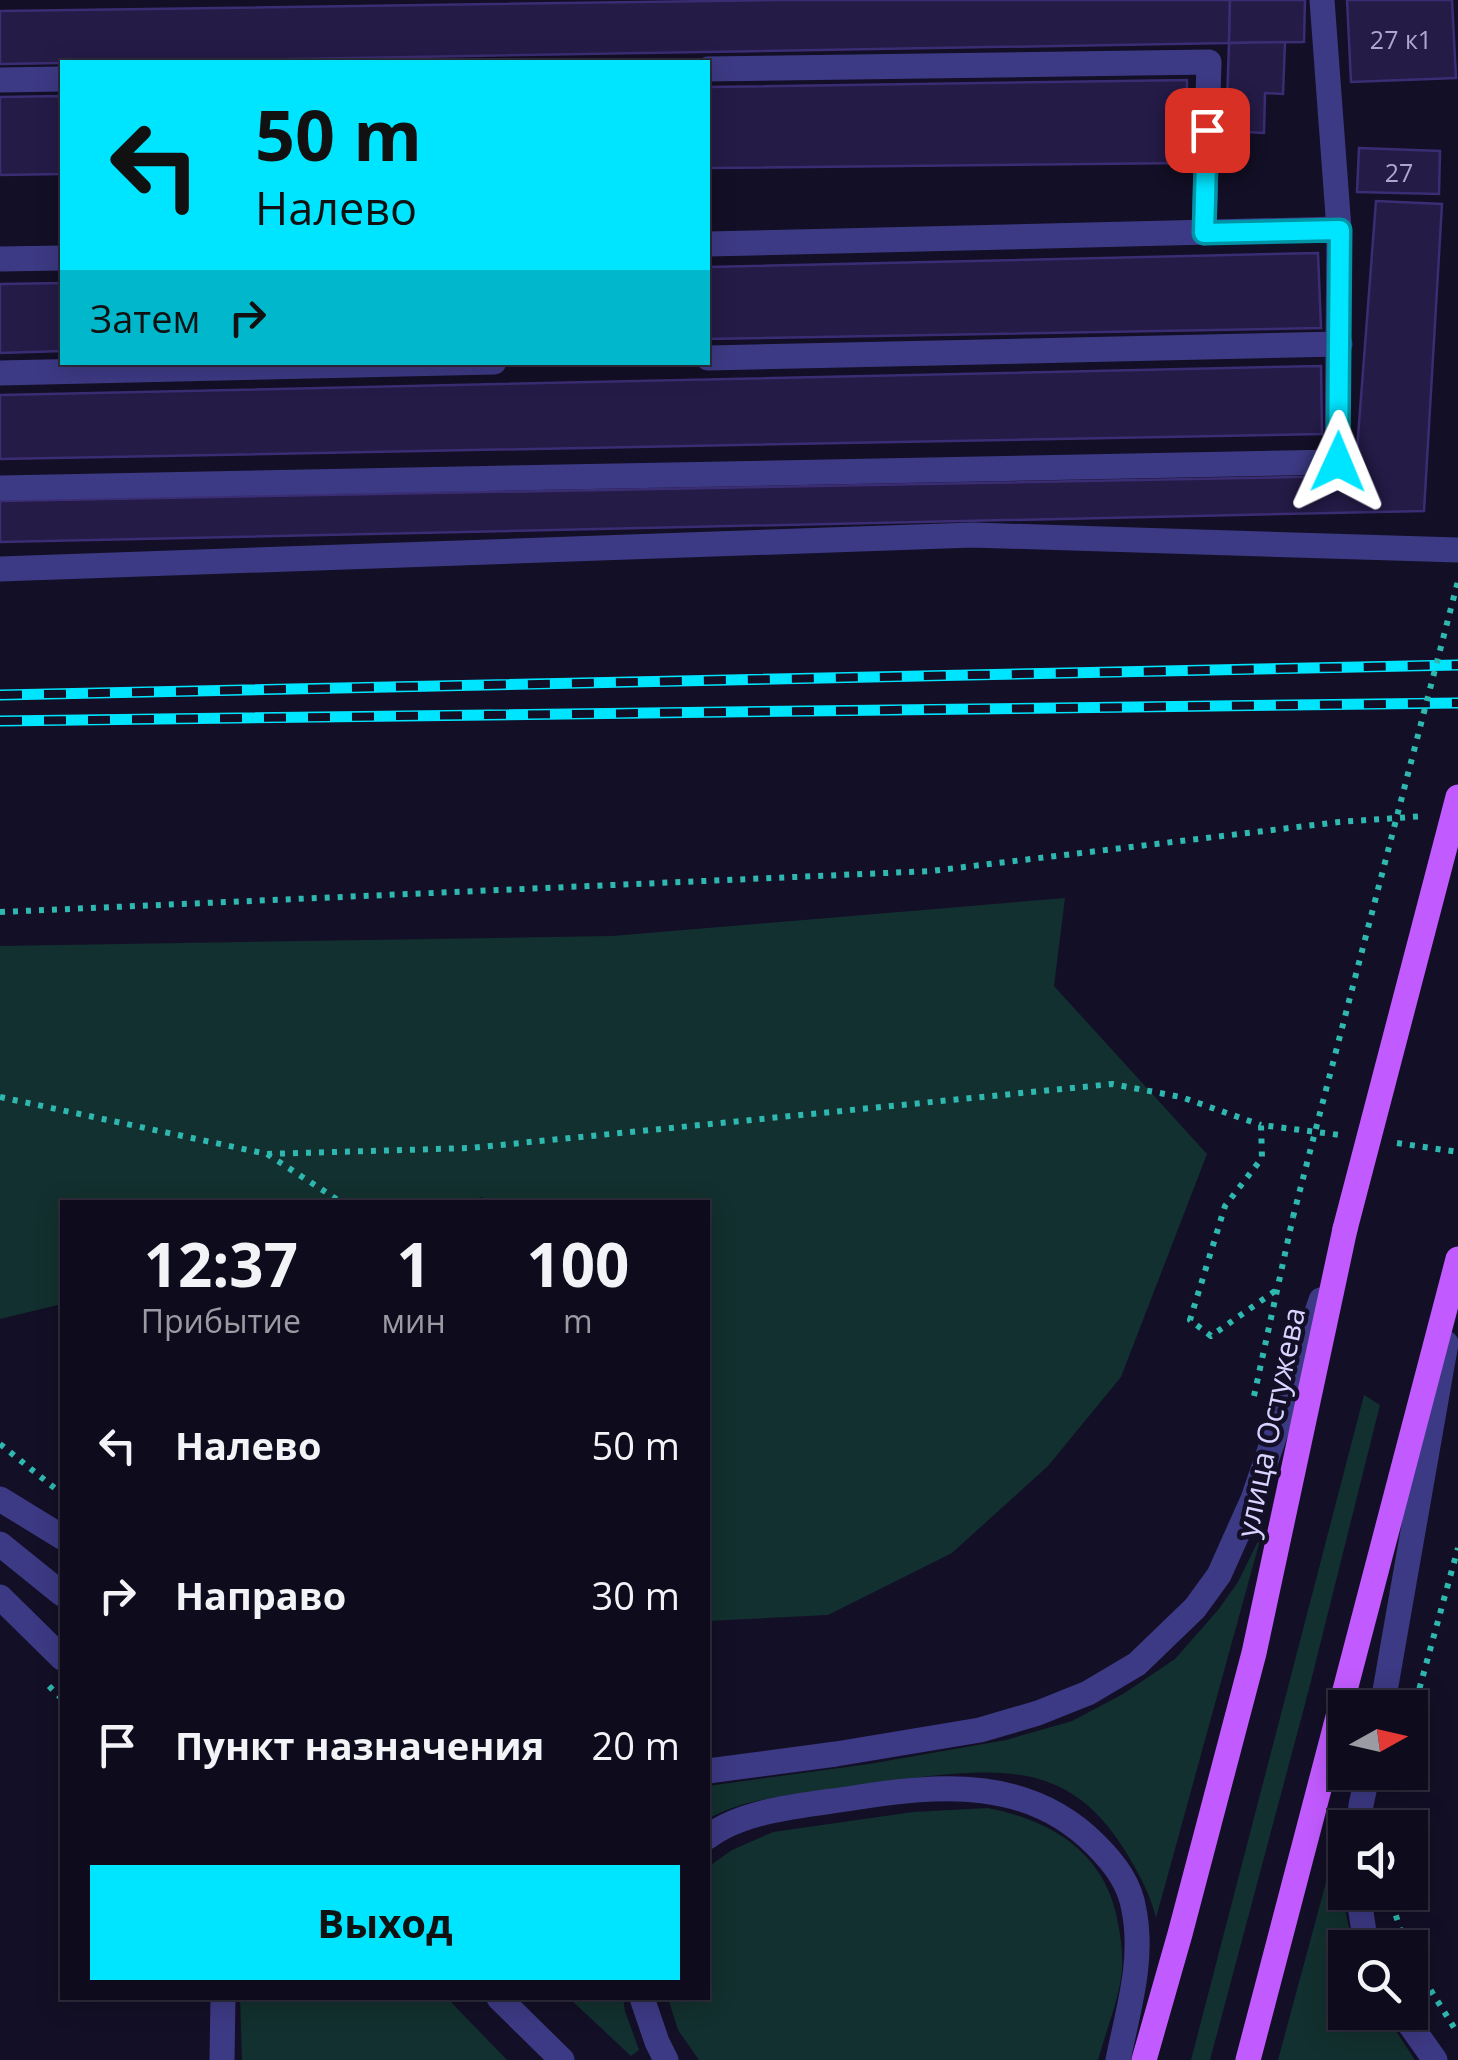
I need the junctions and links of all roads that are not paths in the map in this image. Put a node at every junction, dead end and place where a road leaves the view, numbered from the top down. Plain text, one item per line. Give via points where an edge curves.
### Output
1 (1322, 0) edge
2 (710, 70) edge
3 (60, 79) edge
4 (0, 80) edge
5 (1340, 230) junction
6 (1204, 233) junction
7 (710, 244) edge
8 (60, 258) edge
9 (0, 259) edge
10 (1340, 344) junction
11 (710, 358) edge
12 (370, 365) edge
13 (0, 374) edge
14 (0, 488) edge
15 (1458, 550) edge
16 (0, 568) edge
17 (1458, 797) edge
18 (1345, 1229) junction
19 (1458, 1259) edge
20 (1458, 1272) edge
21 (0, 1499) edge
22 (60, 1536) edge
23 (0, 1544) edge
24 (60, 1592) edge
25 (0, 1598) edge
26 (60, 1656) edge
27 (1385, 1690) edge
28 (710, 1771) edge
29 (710, 1836) edge
30 (223, 2000) edge
31 (501, 2000) edge
32 (643, 2000) edge
33 (1414, 2030) edge
34 (222, 2060) edge
35 (562, 2060) edge
36 (666, 2060) edge
37 (1118, 2060) edge
38 (1144, 2060) edge
39 (1248, 2060) edge
40 (1435, 2060) edge

1 - 5 street
2 - 6 street via 1209,62
3 - 4 street
5 - 6 street
5 - 10 street
6 - 7 street
8 - 9 street
10 - 11 street
10 - 14 street via 1338,462
12 - 13 street
15 - 16 street via 973,535
17 - 18 main road, улица Остужева, bridge
18 - 28 street via 1253,1498 1219,1575 1137,1664 1088,1693 980,1730
18 - 38 main road, улица Остужева via 1254,1653
19 - 39 main road
20 - 27 street
21 - 22 street
23 - 24 street
25 - 26 street
29 - 37 street via 737,1820 782,1810 949,1788 990,1790 1044,1807 1094,1843 1130,1891 1137,1974
30 - 34 street
31 - 35 street
32 - 36 street
33 - 40 street

